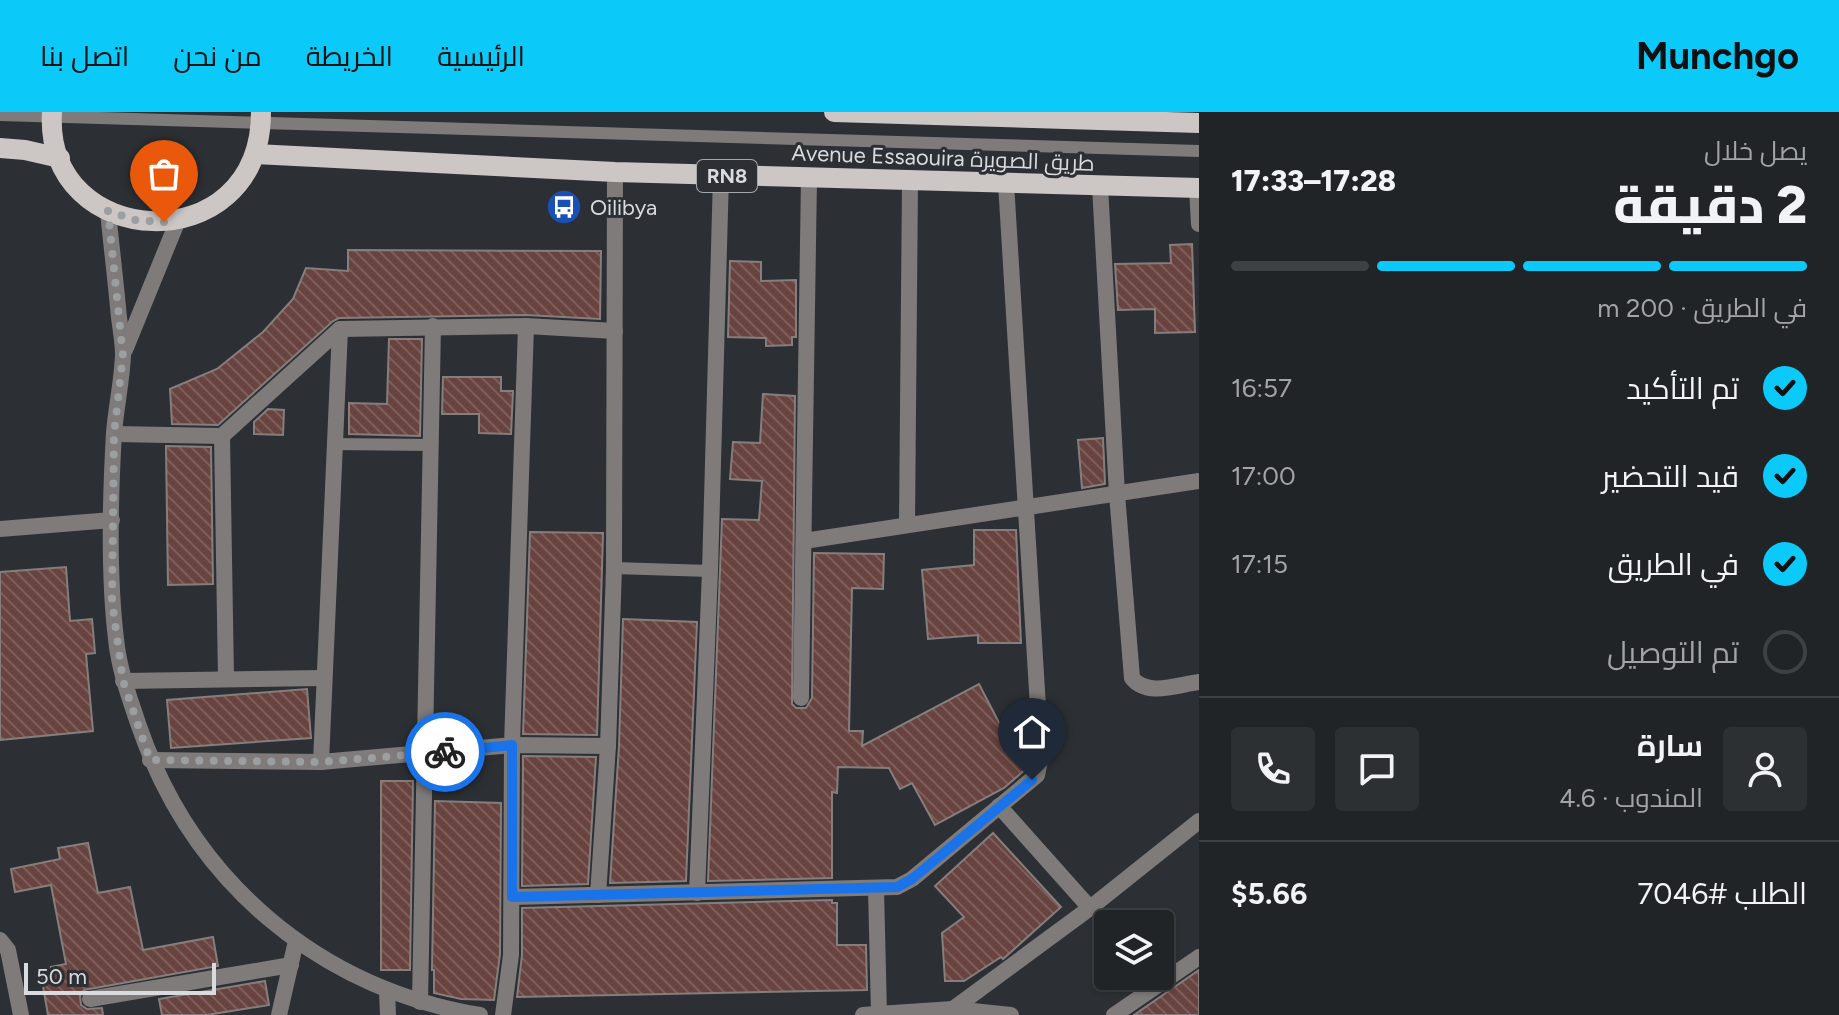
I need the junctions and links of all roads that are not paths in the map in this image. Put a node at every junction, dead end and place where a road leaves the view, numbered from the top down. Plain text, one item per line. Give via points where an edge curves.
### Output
1 (834, 112) edge
2 (52, 114) edge
3 (0, 115) edge
4 (1059, 116) edge
5 (261, 117) edge
6 (1199, 123) edge
7 (0, 148) edge
8 (1199, 151) edge
9 (255, 154) junction
10 (60, 158) junction
11 (615, 172) junction
12 (721, 176) junction
13 (809, 178) junction
14 (910, 181) junction
15 (1006, 183) junction
16 (1100, 186) junction
17 (1198, 188) edge
18 (108, 211) junction
19 (178, 220) junction
20 (1199, 224) edge
21 (433, 326) junction
22 (526, 326) junction
23 (340, 329) junction
24 (615, 331) junction
25 (123, 356) junction
26 (114, 434) junction
27 (222, 436) junction
28 (334, 444) junction
29 (431, 445) junction
30 (1199, 481) edge
31 (1117, 494) junction
32 (1027, 507) junction
33 (112, 520) junction
34 (907, 525) junction
35 (0, 529) edge
36 (804, 541) junction
37 (614, 568) junction
38 (710, 571) junction
39 (323, 678) junction
40 (226, 679) junction
41 (123, 681) junction
42 (1199, 682) edge
43 (801, 698) dead end
44 (512, 745) junction
45 (608, 746) junction
46 (424, 754) junction
47 (150, 760) junction
48 (321, 762) junction
49 (999, 806) junction
50 (1199, 821) edge
51 (876, 889) junction
52 (697, 893) junction
53 (598, 895) junction
54 (512, 897) junction
55 (1090, 908) junction
56 (0, 940) edge
57 (296, 941) junction
58 (1199, 957) edge
59 (291, 965) junction
60 (387, 991) junction
61 (90, 999) dead end
62 (420, 1002) junction
63 (953, 1012) edge
64 (879, 1014) edge
65 (21, 1015) edge
66 (279, 1015) edge
67 (388, 1015) edge
68 (480, 1015) edge
69 (503, 1015) edge
70 (863, 1015) edge
71 (1011, 1015) edge
72 (1114, 1015) edge

1 - 4 main road, Avenue Essaouira طريق الصويرة
2 - 3 lane
2 - 5 lane
2 - 10 main road
4 - 6 main road, Avenue Essaouira طريق الصويرة
5 - 8 lane
5 - 9 main road
7 - 10 main road
9 - 11 main road, Avenue Essaouira طريق الصويرة / RN8
9 - 19 main road via 225,197
10 - 18 main road via 85,194
11 - 12 main road, Avenue Essaouira طريق الصويرة / RN8
11 - 24 street
12 - 13 main road, Avenue Essaouira طريق الصويرة / RN8
12 - 38 street
13 - 14 main road, Avenue Essaouira طريق الصويرة / RN8
13 - 36 street
14 - 15 main road, Avenue Essaouira طريق الصويرة / RN8
14 - 34 street
15 - 16 main road, Avenue Essaouira طريق الصويرة / RN8
15 - 32 street
16 - 17 main road, Avenue Essaouira طريق الصويرة / RN8
16 - 31 street
17 - 20 street
18 - 19 main road via 149,222
18 - 25 street
19 - 25 street
21 - 22 street
21 - 23 street
21 - 29 street
22 - 24 street
22 - 44 street
23 - 27 street
23 - 28 street
24 - 37 street
25 - 26 street
26 - 27 street
26 - 33 street
27 - 40 street
28 - 29 lane
28 - 39 street
29 - 46 street
30 - 31 street
31 - 32 street
31 - 42 street via 1132,678 1146,689
32 - 34 street
32 - 49 street via 1041,763 1032,780
33 - 35 street
33 - 41 street via 112,601
34 - 36 street
36 - 43 street
37 - 38 lane
37 - 45 street
38 - 52 street
39 - 40 street
39 - 48 street
40 - 41 street
41 - 47 street
44 - 45 street
44 - 46 street
44 - 54 street
45 - 53 street
46 - 48 street
46 - 62 street
47 - 48 street
47 - 57 street via 208,856 245,898
49 - 51 street via 912,879
49 - 55 street
50 - 55 street
51 - 52 street
51 - 64 street
52 - 53 street
53 - 54 street
54 - 69 street
55 - 63 street
56 - 65 street via 8,950
57 - 59 street
57 - 60 street
58 - 72 street
59 - 61 street
59 - 66 street
60 - 62 street
60 - 67 street
62 - 68 street
63 - 64 street
63 - 71 street
64 - 70 street

